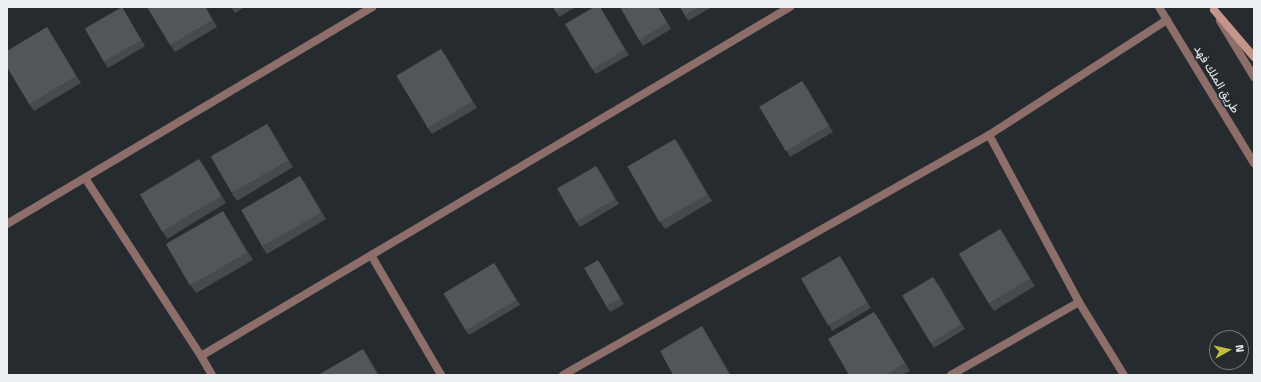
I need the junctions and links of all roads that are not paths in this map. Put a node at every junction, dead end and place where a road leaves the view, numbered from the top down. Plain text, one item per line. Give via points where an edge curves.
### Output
1 (372, 7) edge
2 (790, 7) edge
3 (1159, 7) edge
4 (1213, 8) edge
5 (1167, 20) junction
6 (1254, 57) edge
7 (1254, 77) edge
8 (989, 135) junction
9 (1254, 163) edge
10 (85, 178) junction
11 (7, 224) edge
12 (371, 255) junction
13 (1079, 302) junction
14 (201, 356) junction
15 (212, 375) edge
16 (441, 375) edge
17 (563, 375) edge
18 (951, 375) edge
19 (1124, 375) edge

1 - 10 street
2 - 12 street
3 - 5 street, طريق الملك فهد
4 - 6 main road
4 - 7 street
5 - 8 street
5 - 9 street, طريق الملك فهد
8 - 13 street
8 - 17 street
10 - 11 street
10 - 14 street
12 - 14 street
12 - 16 street
13 - 18 street
13 - 19 street
14 - 15 street

